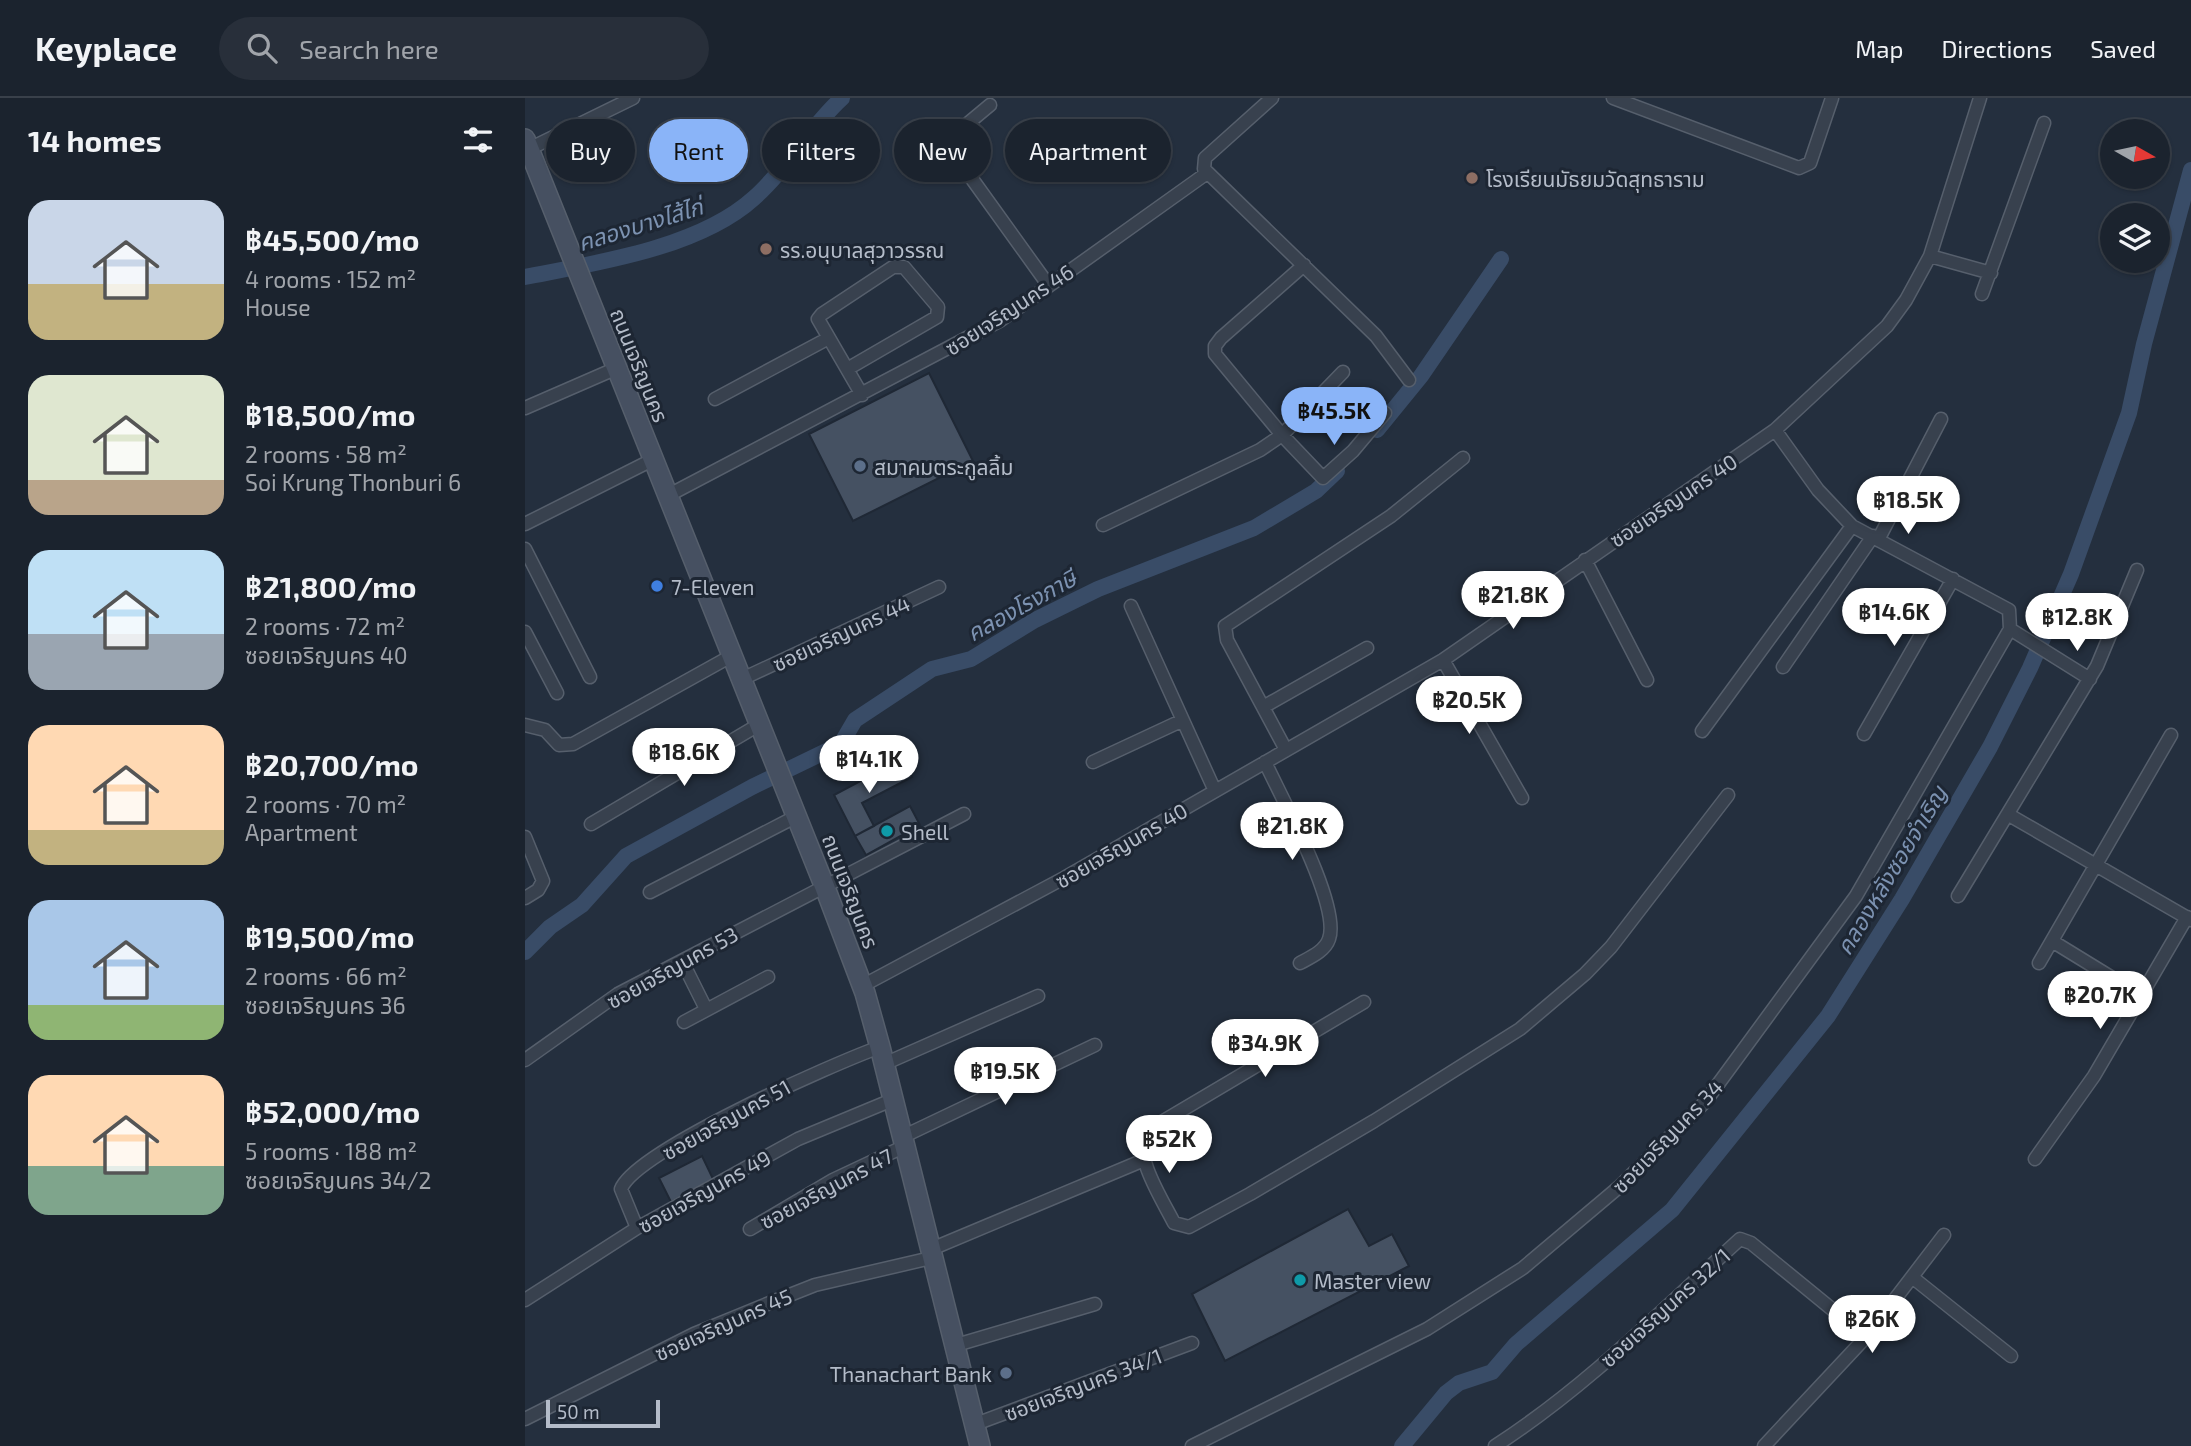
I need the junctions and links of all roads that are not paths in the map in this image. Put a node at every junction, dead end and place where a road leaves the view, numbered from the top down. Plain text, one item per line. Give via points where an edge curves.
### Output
1 (633, 98) edge
2 (1272, 98) edge
3 (1613, 98) edge
4 (1832, 98) edge
5 (1980, 98) edge
6 (990, 106) dead end
7 (2045, 123) dead end
8 (528, 152) edge
9 (1207, 173) junction
10 (1930, 256) junction
11 (1304, 265) junction
12 (1991, 273) junction
13 (1049, 286) junction
14 (1982, 293) dead end
15 (827, 339) junction
16 (617, 368) junction
17 (849, 368) junction
18 (1343, 372) dead end
19 (1409, 380) dead end
20 (862, 395) junction
21 (715, 399) dead end
22 (525, 408) edge
23 (1385, 413) dead end
24 (1941, 419) dead end
25 (1775, 430) junction
26 (1282, 435) junction
27 (1464, 458) dead end
28 (654, 459) junction
29 (669, 495) junction
30 (525, 524) edge
31 (1103, 525) dead end
32 (1852, 526) junction
33 (1876, 538) junction
34 (525, 549) edge
35 (1585, 560) junction
36 (2137, 570) dead end
37 (1953, 579) junction
38 (939, 587) dead end
39 (1131, 606) dead end
40 (2010, 629) junction
41 (525, 632) edge
42 (1367, 648) dead end
43 (733, 655) junction
44 (1443, 660) junction
45 (1783, 667) dead end
46 (590, 677) dead end
47 (2090, 679) junction
48 (742, 680) junction
49 (1647, 680) dead end
50 (557, 693) dead end
51 (1263, 707) junction
52 (1181, 721) junction
53 (760, 724) junction
54 (525, 725) edge
55 (1702, 731) dead end
56 (1864, 734) dead end
57 (2171, 735) dead end
58 (1286, 750) junction
59 (1093, 762) dead end
60 (1265, 762) junction
61 (1215, 791) junction
62 (1728, 795) dead end
63 (1522, 798) dead end
64 (964, 814) dead end
65 (2009, 815) junction
66 (797, 816) junction
67 (591, 824) dead end
68 (525, 837) edge
69 (2096, 866) junction
70 (824, 885) junction
71 (650, 891) dead end
72 (1958, 896) dead end
73 (525, 898) edge
74 (2189, 919) edge
75 (2052, 941) junction
76 (682, 961) junction
77 (1300, 963) dead end
78 (2039, 963) dead end
79 (768, 977) dead end
80 (862, 985) junction
81 (2140, 995) junction
82 (1038, 996) dead end
83 (1364, 1002) dead end
84 (706, 1009) junction
85 (684, 1022) dead end
86 (1095, 1045) dead end
87 (882, 1056) junction
88 (525, 1060) edge
89 (893, 1100) junction
90 (901, 1142) junction
91 (2035, 1159) dead end
92 (1144, 1160) junction
93 (637, 1228) junction
94 (750, 1229) dead end
95 (1944, 1235) dead end
96 (930, 1254) junction
97 (1912, 1277) junction
98 (525, 1300) edge
99 (1095, 1304) dead end
100 (1866, 1337) junction
101 (1192, 1343) dead end
102 (953, 1346) junction
103 (2011, 1356) dead end
104 (525, 1419) edge
105 (974, 1425) junction
106 (980, 1446) edge
107 (1192, 1446) edge
108 (1495, 1446) edge
109 (1765, 1446) edge

1 - 8 street
2 - 9 street via 1205,158
3 - 4 street via 1799,168 1810,163
5 - 10 street, ซอยเจริญนคร 40
6 - 13 street via 960,130 958,154
7 - 12 street
8 - 16 main road, ถนนเจริญนคร
9 - 11 street
9 - 13 street, ซอยเจริญนคร 46
10 - 12 street
10 - 25 street, ซอยเจริญนคร 40 via 1887,326
11 - 19 street via 1376,336
11 - 26 street via 1215,346 1215,354
12 - 14 street
13 - 20 street, ซอยเจริญนคร 46 via 990,327
15 - 17 street
15 - 17 street via 818,323 822,314 893,267 909,270 938,307 937,317
15 - 21 street
16 - 22 street
16 - 28 main road, ถนนเจริญนคร
17 - 20 street
18 - 26 street
20 - 29 street, ซอยเจริญนคร 46
23 - 26 street via 1327,477 1318,476
24 - 33 street
25 - 32 street via 1818,490
25 - 35 street, ซอยเจริญนคร 40
26 - 31 street via 1204,479
27 - 51 street via 1391,516 1225,626 1224,634
28 - 29 main road, ถนนเจริญนคร
28 - 30 street
29 - 43 main road, ถนนเจริญนคร
32 - 33 street
32 - 55 street
33 - 37 street
33 - 45 street
34 - 46 street
35 - 44 street, ซอยเจริญนคร 40
35 - 49 street
36 - 47 street
37 - 40 street via 2009,610
37 - 56 street
38 - 48 street, ซอยเจริญนคร 44
39 - 52 street
40 - 47 street
40 - 107 street, ซอยเจริญนคร 34 via 1856,896 1705,1102 1619,1187 1511,1275 1427,1329
41 - 50 street
42 - 51 street
43 - 48 main road, ถนนเจริญนคร
43 - 54 street via 573,744 559,745 545,730
44 - 58 street, ซอยเจริญนคร 40
44 - 63 street
47 - 65 street
48 - 53 main road, ถนนเจริญนคร
51 - 58 street
52 - 59 street
52 - 61 street
53 - 66 main road, ถนนเจริญนคร
53 - 67 street
57 - 69 street
58 - 60 street, ซอยเจริญนคร 40
60 - 61 street, ซอยเจริญนคร 40
60 - 77 street via 1330,908 1330,938
61 - 80 street, ซอยเจริญนคร 40 via 1064,878
62 - 92 street via 1585,974 1520,1028 1386,1114 1189,1227 1174,1223
64 - 70 street, ซอยเจริญนคร 53
65 - 69 street
65 - 72 street
66 - 70 main road, ถนนเจริญนคร
66 - 71 street
68 - 73 street via 543,881
69 - 74 street
69 - 75 street
70 - 76 street, ซอยเจริญนคร 53
70 - 80 main road, ถนนเจริญนคร
74 - 81 street
75 - 78 street
75 - 81 street
76 - 84 street
76 - 88 street, ซอยเจริญนคร 53 via 618,994
79 - 84 street
80 - 87 main road, ถนนเจริญนคร
81 - 91 street via 2094,1076
82 - 87 street
83 - 92 street via 1151,1127 1142,1138
84 - 85 street
86 - 90 street, ซอยเจริญนคร 47
87 - 89 main road, ถนนเจริญนคร
87 - 93 street, ซอยเจริญนคร 51 via 807,1075 631,1173 621,1189
89 - 90 main road, ถนนเจริญนคร
89 - 93 street, ซอยเจริญนคร 49 via 798,1139
90 - 94 street, ซอยเจริญนคร 47
90 - 96 main road, ถนนเจริญนคร
92 - 96 street, ซอยเจริญนคร 45
93 - 98 street, ซอยเจริญนคร 49
95 - 97 street
96 - 102 main road, ถนนเจริญนคร
96 - 104 street, ซอยเจริญนคร 45 via 772,1301 694,1334
97 - 100 street
97 - 103 street
99 - 102 street
100 - 108 street, ซอยเจริญนคร 32/1 via 1740,1239 1616,1353
100 - 109 street
101 - 105 street, ซอยเจริญนคร 34/1
102 - 105 main road, ถนนเจริญนคร
105 - 106 main road, ถนนเจริญนคร

